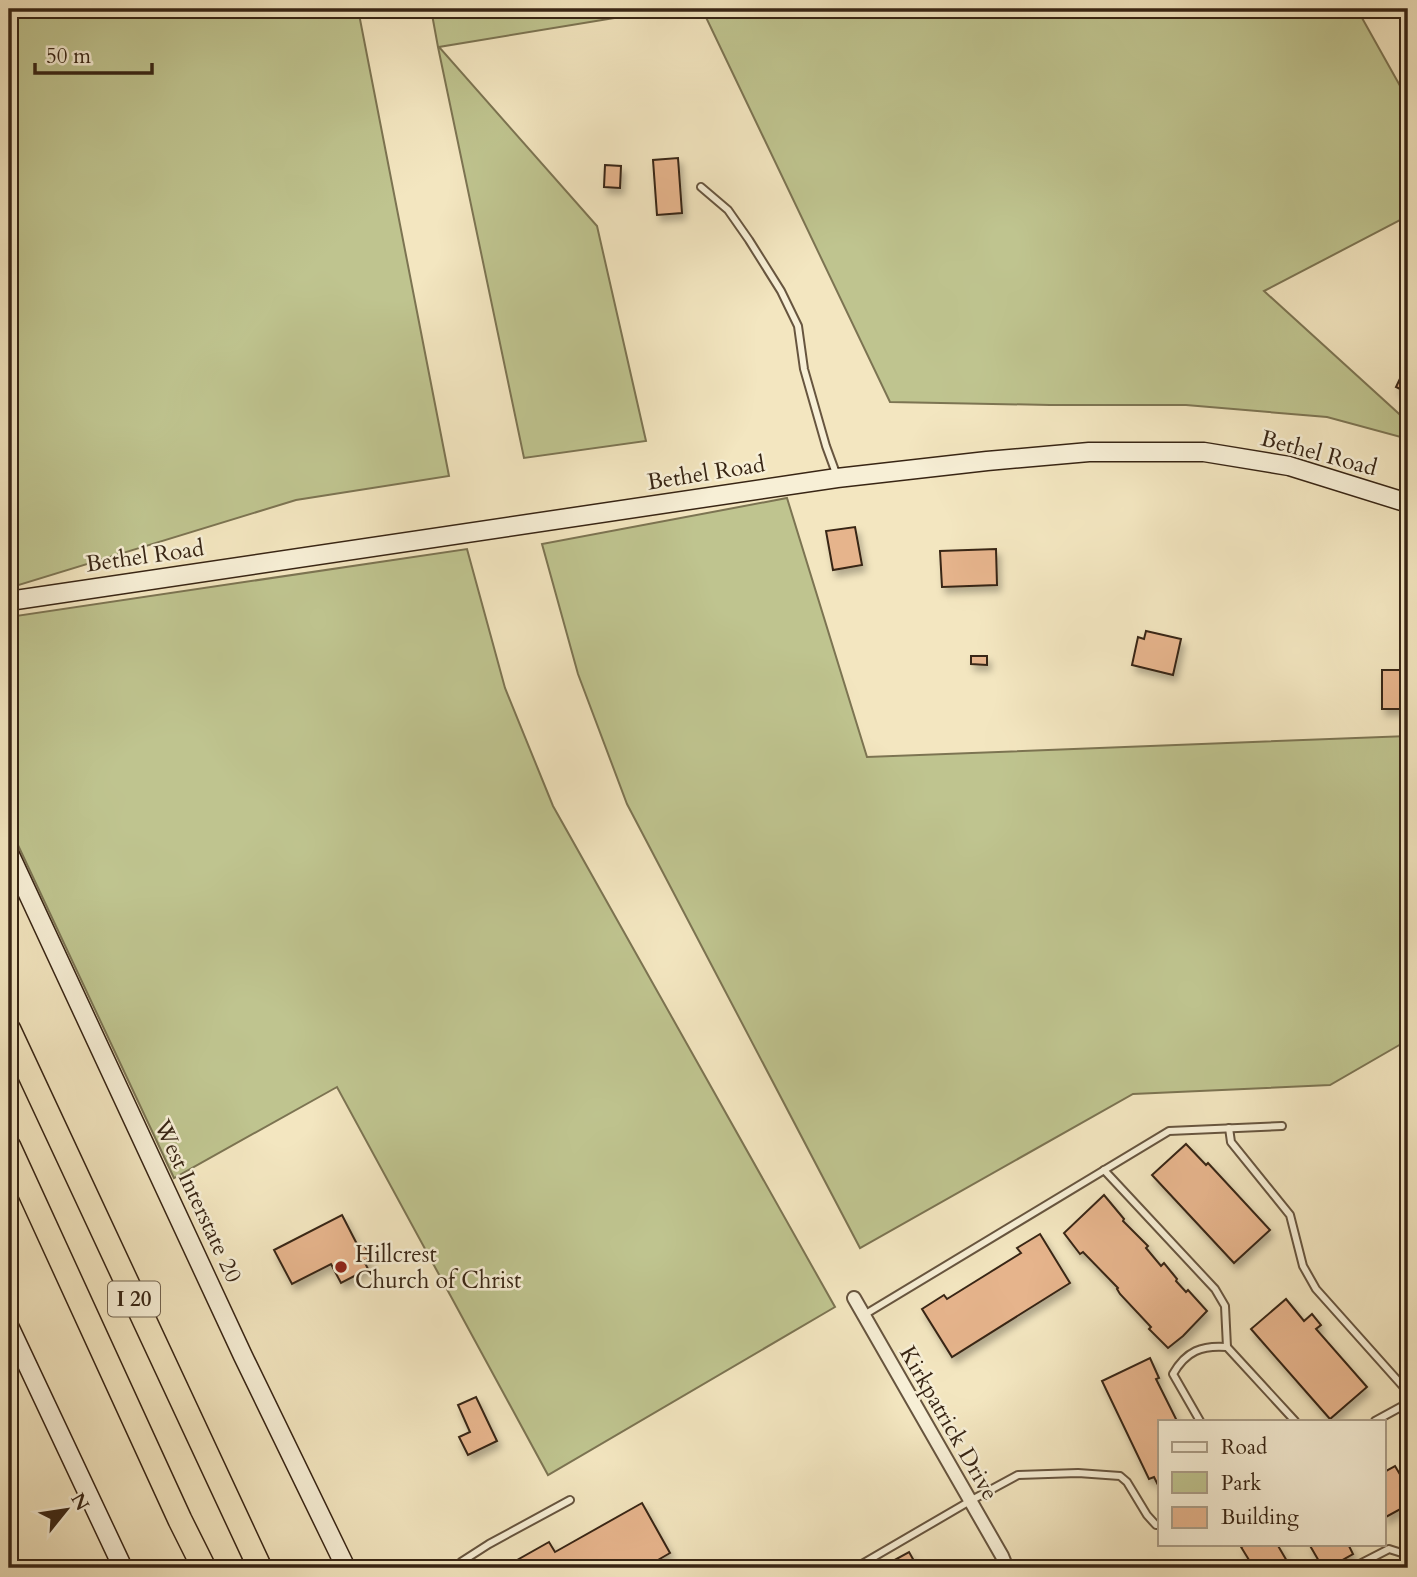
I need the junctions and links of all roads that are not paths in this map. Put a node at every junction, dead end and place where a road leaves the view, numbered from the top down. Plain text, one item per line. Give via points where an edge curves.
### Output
1 (701, 187) dead end
2 (837, 478) junction
3 (1408, 503) edge
4 (9, 601) edge
5 (9, 853) edge
6 (9, 1030) edge
7 (1282, 1126) dead end
8 (1229, 1128) junction
9 (9, 1147) edge
10 (1104, 1170) junction
11 (854, 1298) dead end
12 (864, 1315) junction
13 (9, 1326) edge
14 (1227, 1347) junction
15 (1408, 1392) edge
16 (1408, 1403) edge
17 (1199, 1420) edge
18 (1294, 1420) edge
19 (1377, 1420) edge
20 (569, 1500) dead end
21 (970, 1501) junction
22 (1158, 1525) edge
23 (1408, 1555) edge
24 (123, 1568) edge
25 (204, 1568) edge
26 (260, 1568) edge
27 (346, 1568) edge
28 (459, 1568) edge
29 (855, 1568) edge
30 (1007, 1568) edge
31 (1352, 1568) edge

1 - 2 lane via 727,210 749,240 798,326 804,369
2 - 3 main road, Bethel Road via 1088,452 1204,452 1289,466
2 - 4 main road, Bethel Road
5 - 27 main road, West Interstate 20
6 - 26 highway, I 20
7 - 8 lane
8 - 10 lane via 1169,1131
8 - 15 lane via 1231,1142 1290,1215 1303,1266 1316,1289
9 - 25 highway, I 20
10 - 12 lane
10 - 14 lane via 1215,1289 1225,1306
11 - 12 street, Kirkpatrick Drive
12 - 21 street, Kirkpatrick Drive
13 - 24 main road
14 - 17 lane via 1210,1346 1192,1353 1173,1374
14 - 18 lane
16 - 19 lane
20 - 28 lane via 489,1544
21 - 22 lane via 1018,1475 1120,1476
21 - 29 lane
21 - 30 street, Kirkpatrick Drive
23 - 31 lane via 1389,1549

